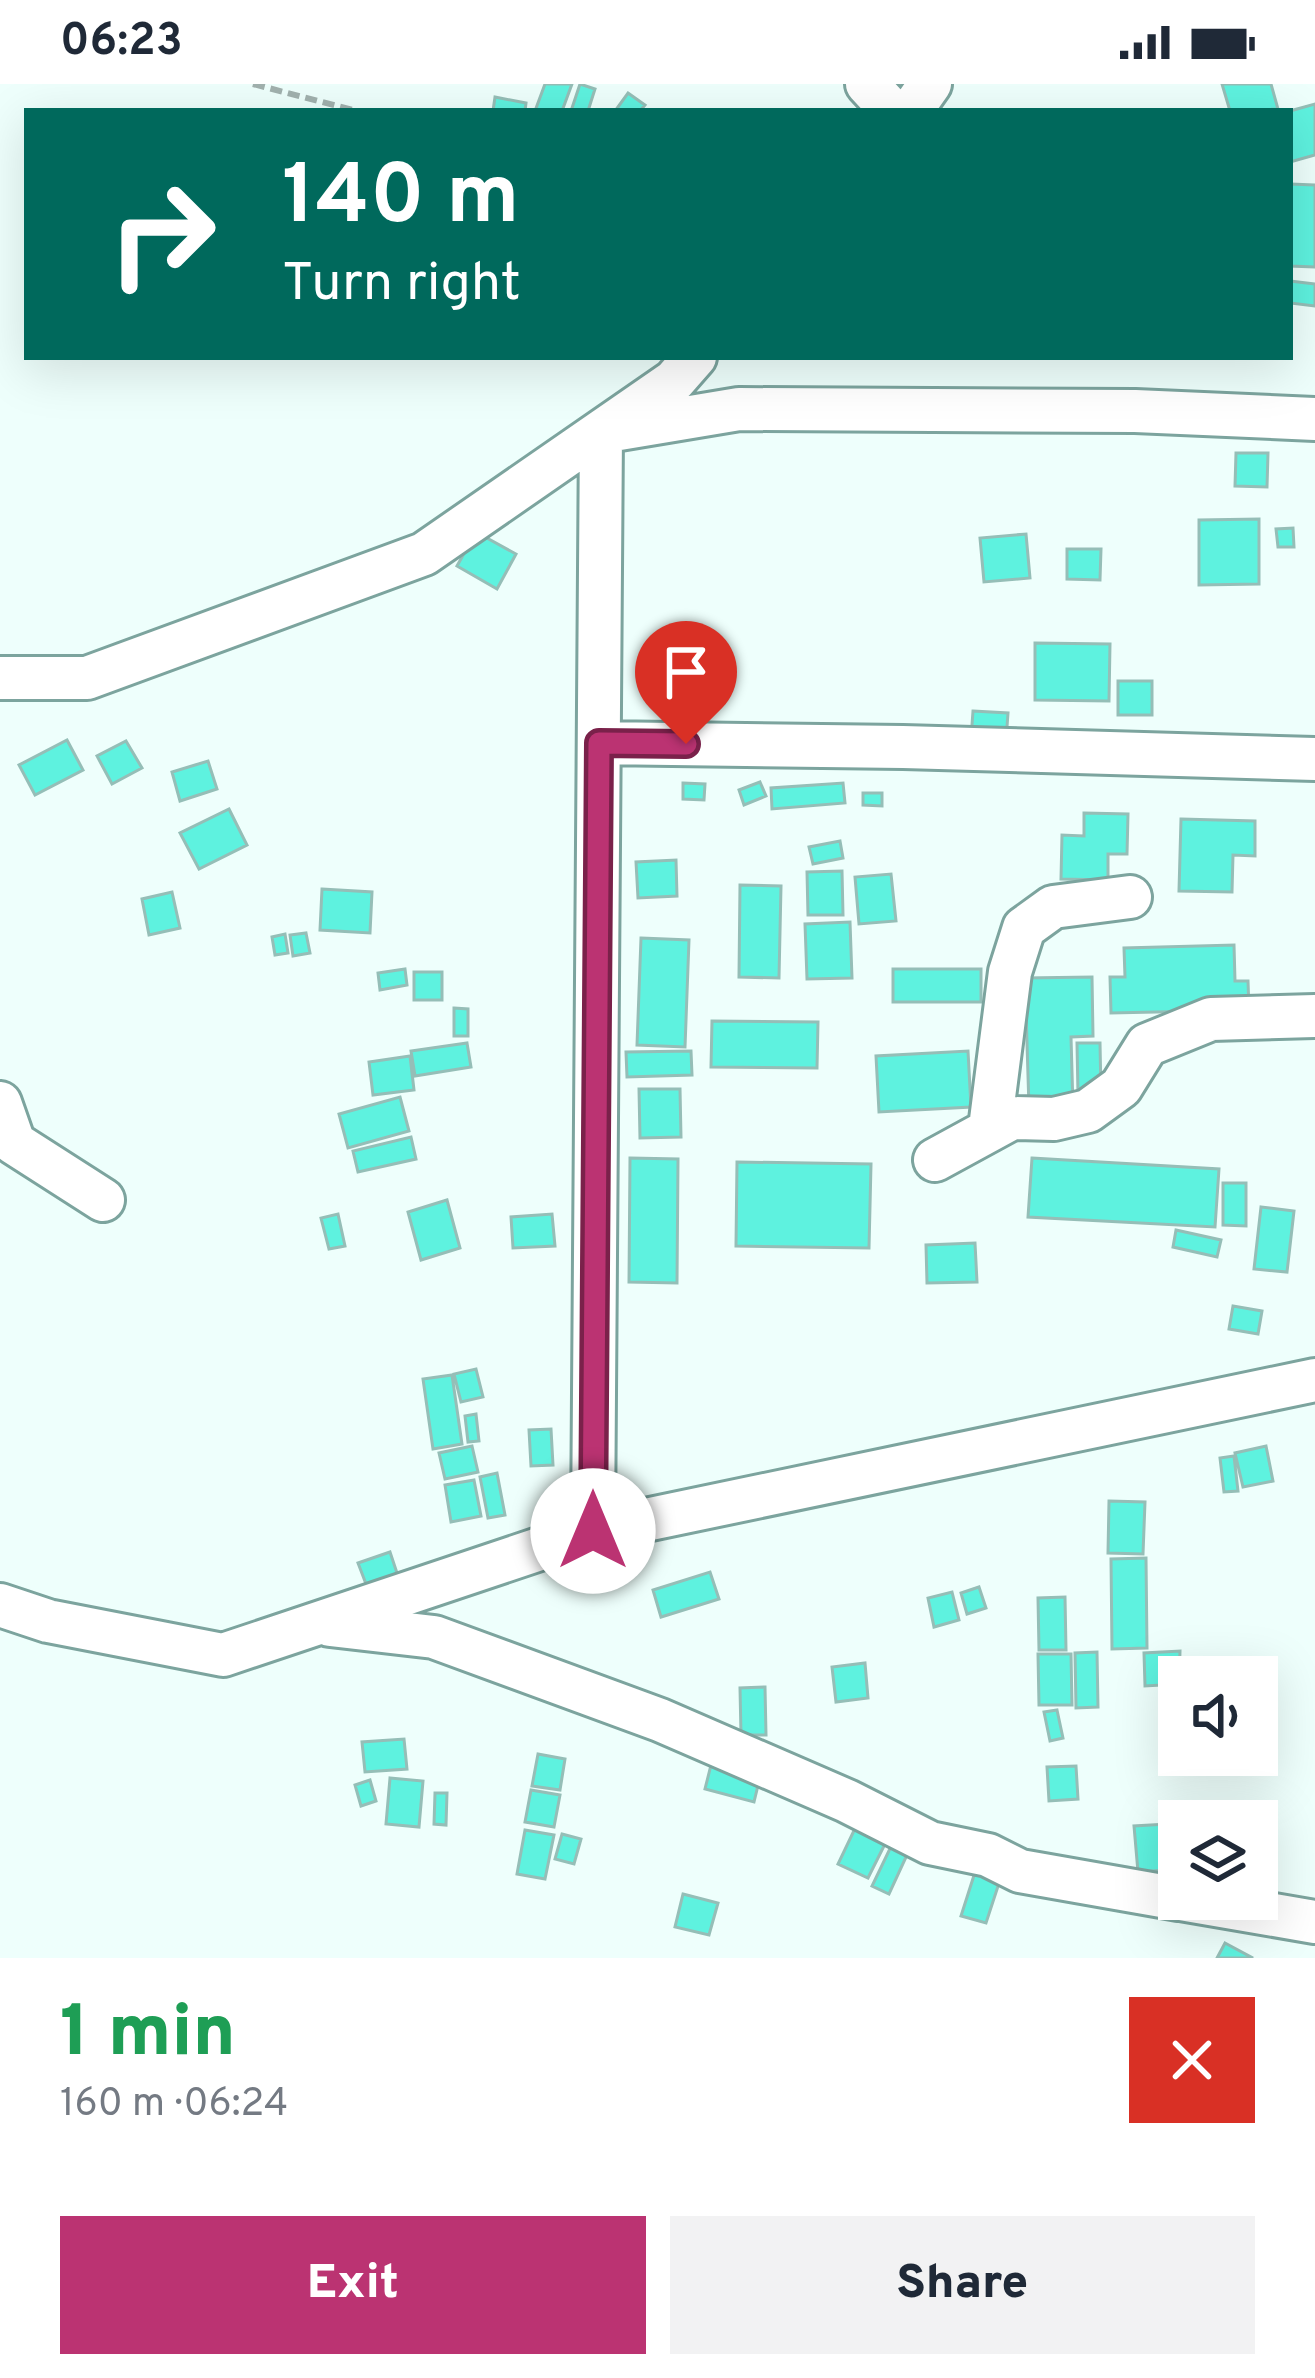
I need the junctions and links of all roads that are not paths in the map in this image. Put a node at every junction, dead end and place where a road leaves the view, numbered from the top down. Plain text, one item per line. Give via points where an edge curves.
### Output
1 (867, 84) edge
2 (889, 108) edge
3 (692, 360) edge
4 (1315, 419) edge
5 (601, 432) junction
6 (0, 678) edge
7 (599, 743) junction
8 (1315, 760) edge
9 (1130, 897) dead end
10 (1315, 1016) edge
11 (0, 1103) edge
12 (990, 1128) junction
13 (934, 1160) dead end
14 (103, 1200) dead end
15 (1315, 1380) edge
16 (593, 1531) junction
17 (0, 1605) edge
18 (319, 1623) junction
19 (1158, 1895) edge
20 (1278, 1916) edge
21 (1315, 1922) edge

1 - 2 street
3 - 5 street
4 - 5 street via 739,410
5 - 6 street via 424,554 87,678
5 - 7 street
7 - 8 street
7 - 16 street
9 - 12 street via 1053,907 1024,928 1010,972
10 - 12 street via 1211,1018 1147,1045 1121,1087 1088,1111 1012,1118
11 - 14 street via 14,1142
12 - 13 street
15 - 16 street
16 - 18 street
17 - 18 street via 223,1655
18 - 19 street via 434,1637 660,1720 930,1843 1020,1871
20 - 21 street

